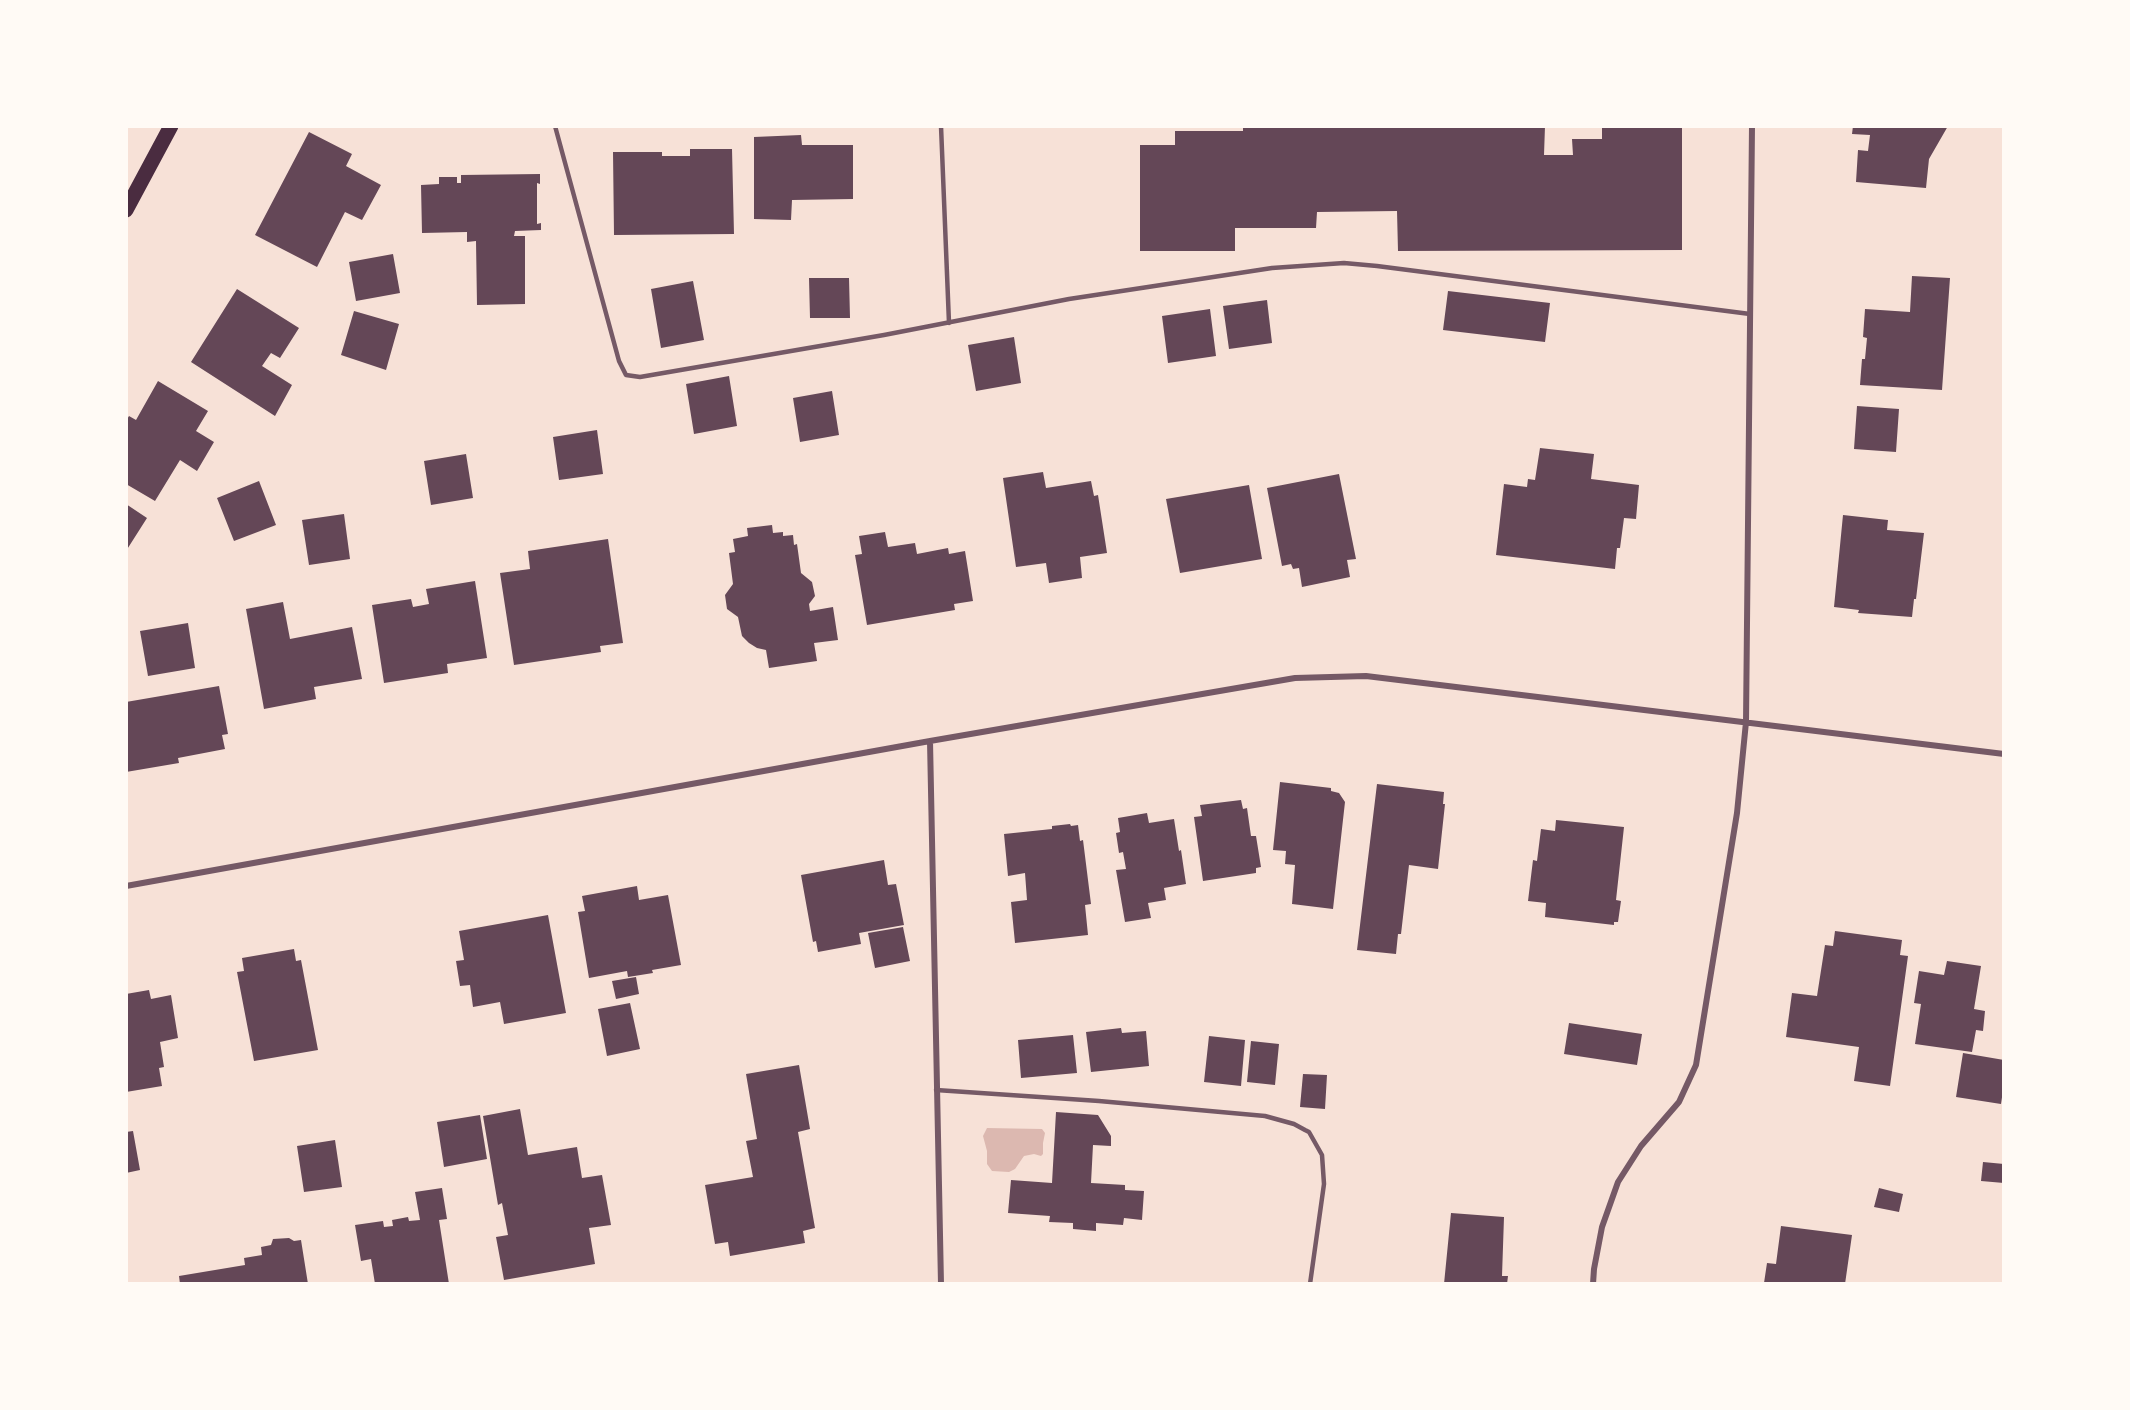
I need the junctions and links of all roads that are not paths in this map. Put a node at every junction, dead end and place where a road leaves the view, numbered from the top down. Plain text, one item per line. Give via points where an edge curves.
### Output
1 (171, 126) edge
2 (555, 126) edge
3 (941, 126) edge
4 (1752, 126) edge
5 (126, 210) edge
6 (1750, 314) junction
7 (949, 323) junction
8 (1746, 722) junction
9 (930, 741) junction
10 (2004, 754) edge
11 (126, 886) edge
12 (936, 1090) junction
13 (941, 1284) edge
14 (1310, 1284) edge
15 (1593, 1284) edge

1 - 5 main road
2 - 7 lane via 626,375 640,377
3 - 7 lane
4 - 6 street
6 - 7 lane via 1344,263 1272,268 1069,299
6 - 8 street
8 - 9 street via 1366,676 1319,677
8 - 10 street
8 - 15 street via 1737,813 1696,1065 1679,1102 1641,1146 1618,1182 1602,1227
9 - 11 street
9 - 12 street
12 - 13 street
12 - 14 lane via 1265,1116 1294,1124 1309,1132 1322,1155 1324,1184

